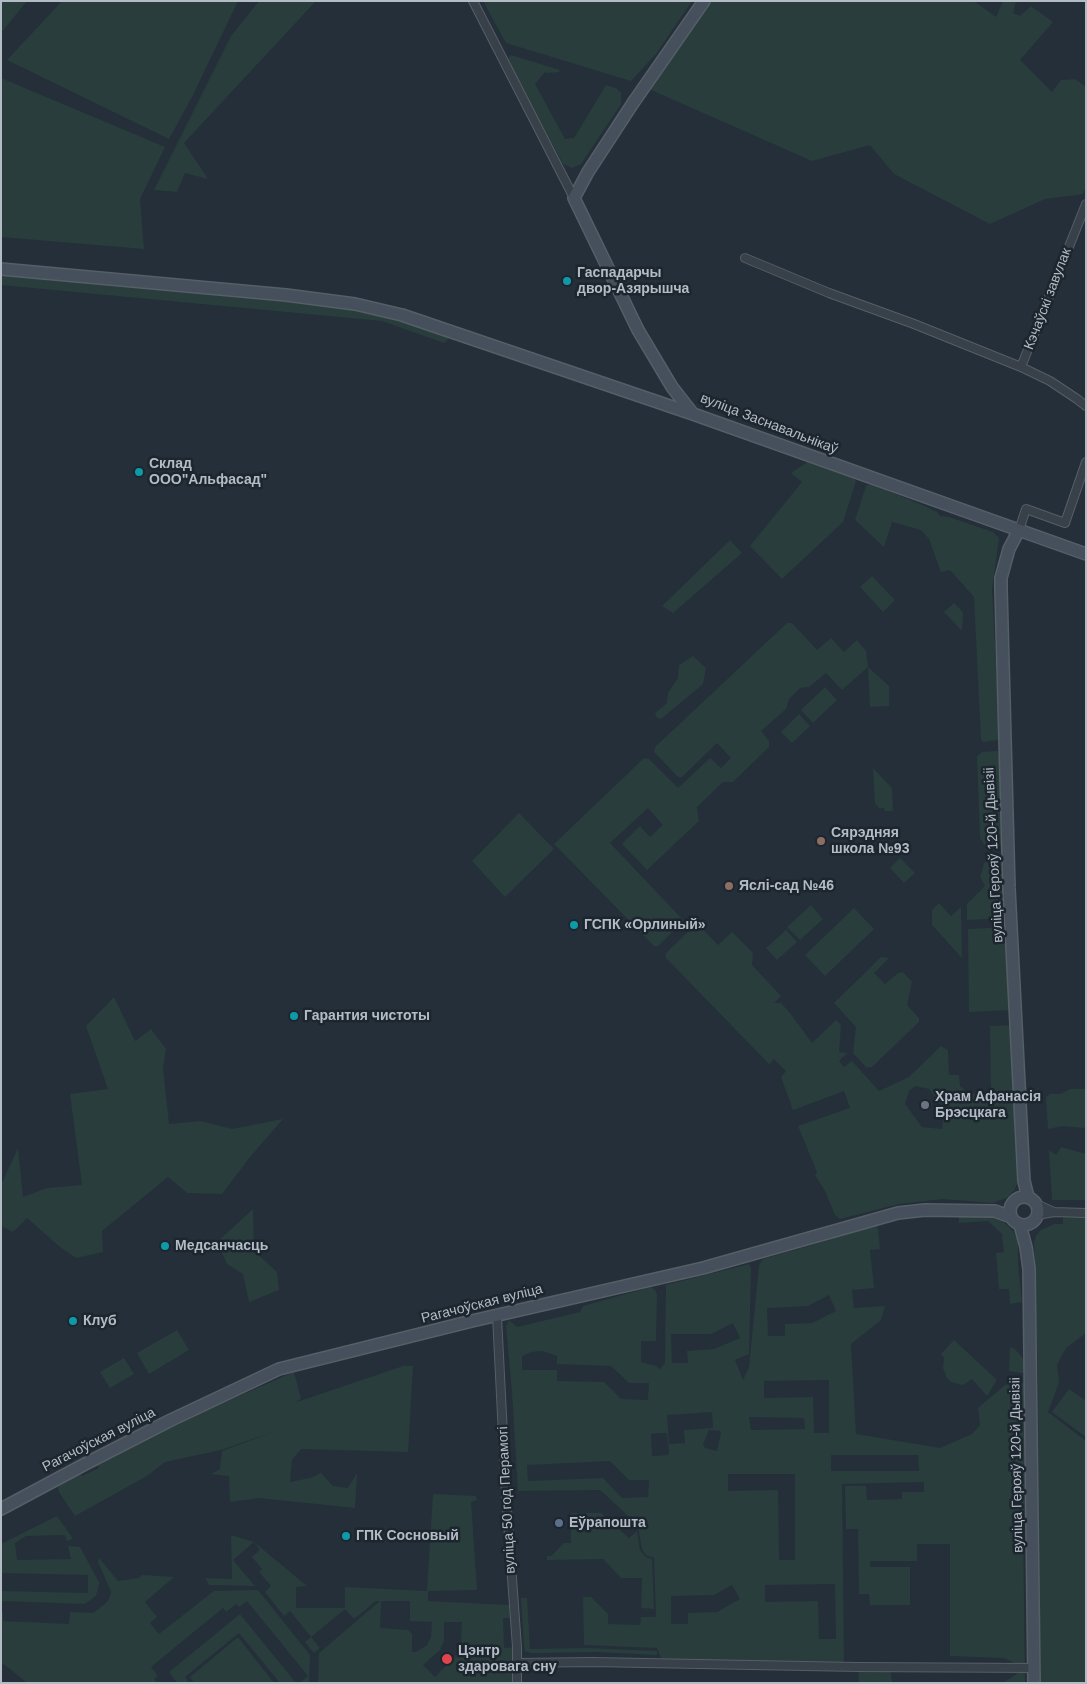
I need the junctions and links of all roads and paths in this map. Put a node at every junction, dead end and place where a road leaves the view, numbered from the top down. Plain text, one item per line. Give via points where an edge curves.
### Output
1 (473, 1) edge
2 (704, 1) edge
3 (574, 198) junction
4 (1086, 204) edge
5 (745, 258) dead end
6 (1, 269) edge
7 (1021, 367) junction
8 (1086, 406) edge
9 (693, 414) junction
10 (1086, 462) edge
11 (1019, 530) junction
12 (1086, 554) edge
13 (1024, 1210) junction
14 (1054, 1212) junction
15 (1086, 1214) edge
16 (497, 1316) junction
17 (1, 1509) edge
18 (517, 1663) junction
19 (1034, 1668) junction
20 (517, 1683) edge
21 (1034, 1683) edge

1 - 3 street, вуліца Заснавальнікаў
2 - 3 street via 618,126
3 - 9 street, вуліца Заснавальнікаў via 638,330 672,387
4 - 7 street, Кэчаўскі завулак
5 - 7 street
6 - 9 street via 286,296 372,308 402,315
7 - 8 street via 1050,381
9 - 11 street, вуліца Заснавальнікаў
10 - 11 street via 1065,522 1026,510
11 - 12 street, вуліца Заснавальнікаў
11 - 13 street, вуліца Герояў 120-й Дывізіі via 1009,549 1001,588 1008,863
13 - 14 street, Рагачоўская вуліца
13 - 14 street, Рагачоўская вуліца
13 - 16 street, Рагачоўская вуліца via 898,1213 710,1266
13 - 19 street, вуліца Герояў 120-й Дывізіі via 1030,1269
14 - 15 street, Рагачоўская вуліца
16 - 17 street, Рагачоўская вуліца via 279,1369 171,1420
16 - 18 street, вуліца 50 год Перамогі
18 - 19 street
18 - 20 street, вуліца 50 год Перамогі
19 - 21 street, вуліца Герояў 120-й Дывізіі

